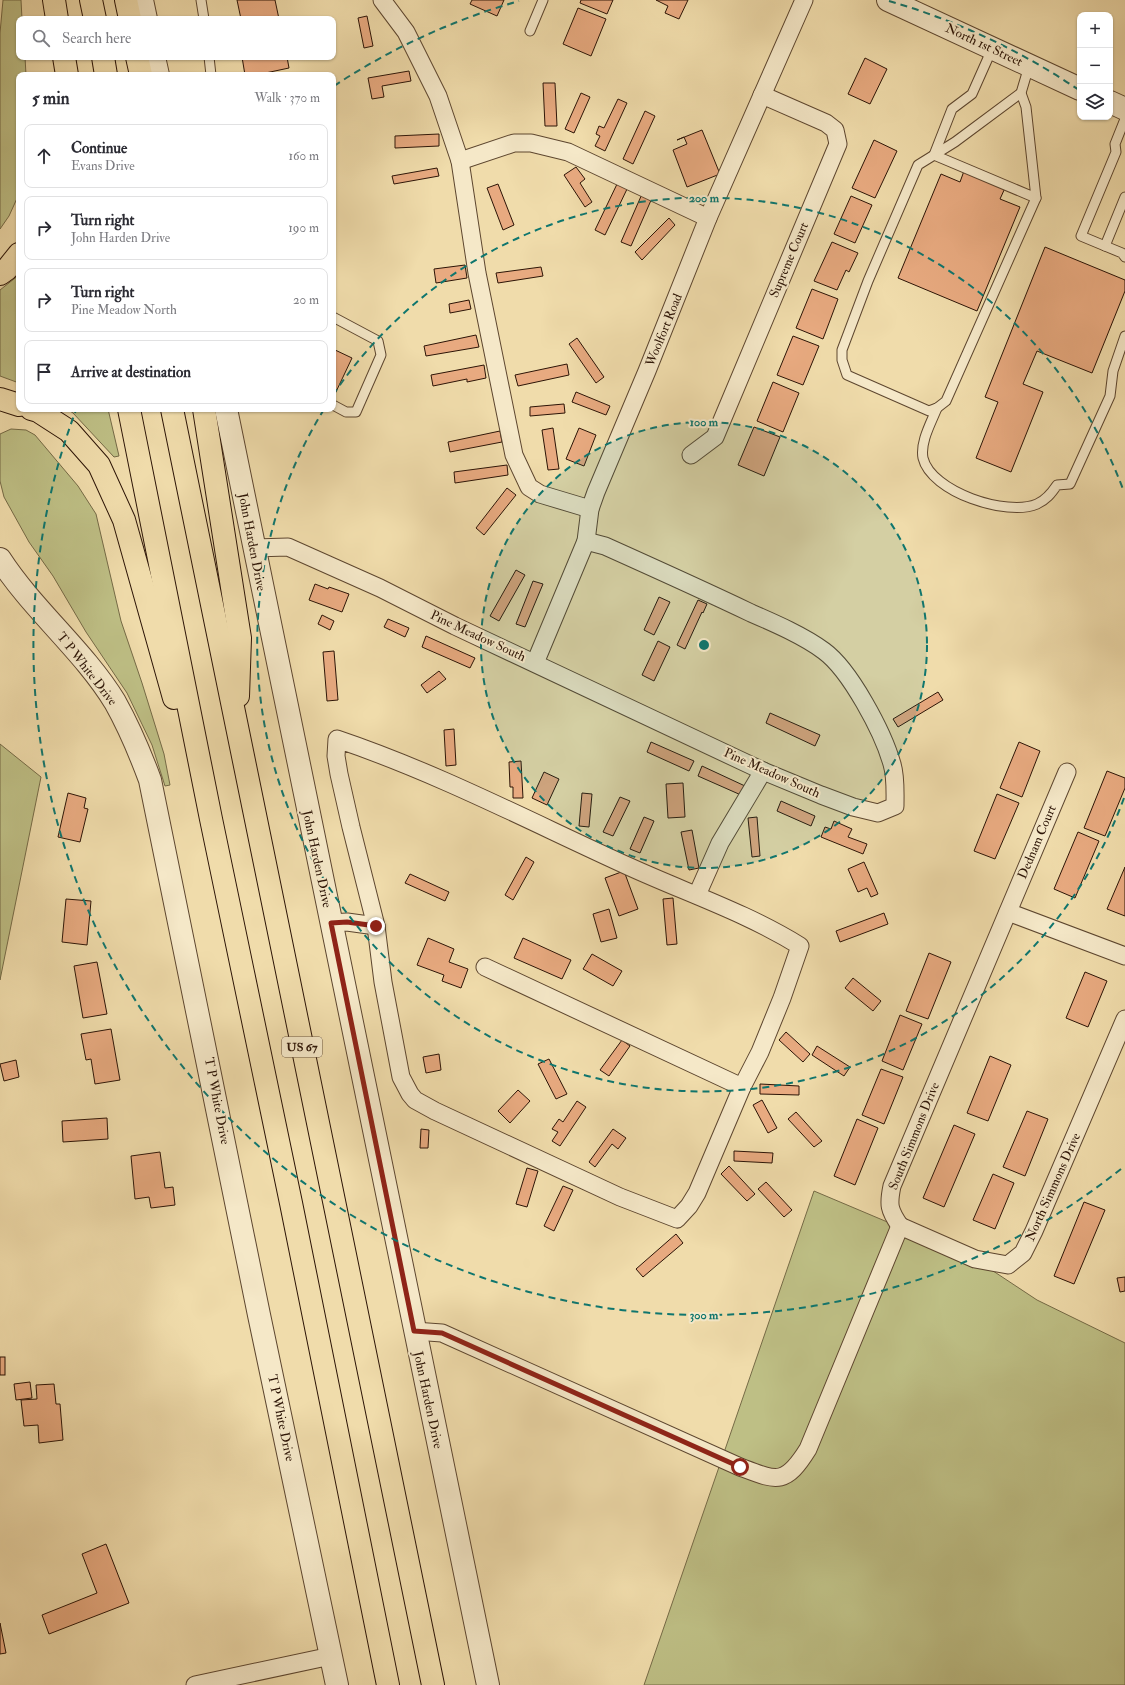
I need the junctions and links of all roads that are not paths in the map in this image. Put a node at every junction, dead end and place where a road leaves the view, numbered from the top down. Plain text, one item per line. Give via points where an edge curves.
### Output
1 (52, 0) edge
2 (91, 0) edge
3 (126, 0) edge
4 (142, 0) edge
5 (202, 0) edge
6 (382, 0) edge
7 (543, 0) edge
8 (804, 0) edge
9 (888, 0) edge
10 (52, 16) edge
11 (56, 16) edge
12 (94, 16) edge
13 (129, 16) edge
14 (145, 16) edge
15 (204, 16) edge
16 (530, 31) dead end
17 (992, 48) junction
18 (53, 60) edge
19 (64, 60) edge
20 (104, 60) edge
21 (138, 60) edge
22 (155, 60) edge
23 (209, 60) edge
24 (1029, 66) junction
25 (53, 72) edge
26 (66, 72) edge
27 (106, 72) edge
28 (140, 72) edge
29 (157, 72) edge
30 (211, 72) edge
31 (1077, 88) edge
32 (1020, 93) junction
33 (762, 95) junction
34 (1113, 103) edge
35 (1125, 109) edge
36 (1125, 119) edge
37 (934, 155) junction
38 (460, 161) junction
39 (1125, 197) edge
40 (1036, 198) junction
41 (708, 218) junction
42 (1105, 246) junction
43 (1125, 257) edge
44 (336, 319) edge
45 (1125, 336) edge
46 (336, 407) edge
47 (937, 408) junction
48 (40, 412) edge
49 (130, 412) edge
50 (173, 412) edge
51 (204, 412) edge
52 (227, 412) edge
53 (691, 455) dead end
54 (590, 509) junction
55 (586, 541) junction
56 (254, 548) junction
57 (0, 559) edge
58 (535, 663) junction
59 (237, 734) junction
60 (763, 771) junction
61 (1067, 772) dead end
62 (211, 819) junction
63 (697, 895) junction
64 (1008, 912) junction
65 (331, 923) junction
66 (376, 926) junction
67 (1125, 956) edge
68 (485, 967) dead end
69 (1125, 1018) edge
70 (742, 1087) junction
71 (900, 1226) junction
72 (414, 1331) junction
73 (331, 1656) junction
74 (196, 1685) edge
75 (337, 1685) edge
76 (388, 1685) edge
77 (434, 1685) edge
78 (488, 1685) edge

1 - 10 highway
1 - 11 highway
2 - 12 highway
3 - 13 highway
4 - 14 street
5 - 15 lane
6 - 38 street via 406,32 438,96
7 - 16 lane
8 - 33 street, Woolfort Road
9 - 17 street, North 1st Street
17 - 24 street, North 1st Street
17 - 37 lane via 972,94 952,109
18 - 25 highway
19 - 26 highway
20 - 27 highway
21 - 28 highway
22 - 29 street
23 - 30 lane
24 - 31 street, North 1st Street
24 - 32 lane
32 - 37 lane
32 - 40 lane via 1026,107
33 - 41 street, Woolfort Road
33 - 53 street, Supreme Court via 826,123 835,130 838,144 715,437
34 - 35 street
36 - 42 lane via 1115,144 1116,152 1081,236
37 - 40 lane
37 - 47 lane via 918,165 868,280 842,350 842,360 847,375 929,411
38 - 41 street via 514,143 531,143 568,152
38 - 54 street via 477,273 514,455 529,487 540,494
39 - 42 lane
40 - 47 lane via 946,401
41 - 54 street, Woolfort Road
42 - 43 lane
44 - 46 lane via 378,341 381,355 356,412 346,412
45 - 47 lane via 1113,371 1110,396 1070,484 1056,485 1048,497 1036,504 1012,508 994,506 962,494 940,482 930,472 923,459 922,448
48 - 62 highway via 68,431 99,465 124,520 164,667
49 - 62 highway
50 - 59 highway, US 67
51 - 59 highway via 240,638
52 - 56 street, John Harden Drive
54 - 55 street, Woolfort Road
55 - 58 street, Woolfort Road
55 - 60 street, Pine Meadow South via 605,546 728,602 824,651 840,666 860,695 880,733 892,764 895,806 878,813 853,807
56 - 58 street, Pine Meadow South via 288,547
56 - 65 street, John Harden Drive
57 - 73 street, T P White Drive via 13,580 85,663 114,701 134,739 150,780
58 - 60 street, Pine Meadow South
59 - 77 highway, US 67
60 - 63 street via 720,843
61 - 64 street, Dednam Court
62 - 76 highway
63 - 66 street via 630,867 450,783 374,751 337,739 339,774
63 - 70 street via 800,946 763,1046
64 - 67 street
64 - 71 street, South Simmons Drive via 892,1186 890,1212
65 - 66 street via 347,922
65 - 72 street, John Harden Drive
66 - 70 street via 383,982 401,1076 415,1100 620,1198 677,1219 697,1193
68 - 70 street
69 - 71 street, North Simmons Drive via 1044,1210 1023,1253 1008,1265 975,1259
71 - 72 street via 808,1449 797,1466 783,1477 770,1478 740,1467 442,1333
72 - 78 street, John Harden Drive
73 - 74 street
73 - 75 street, T P White Drive

